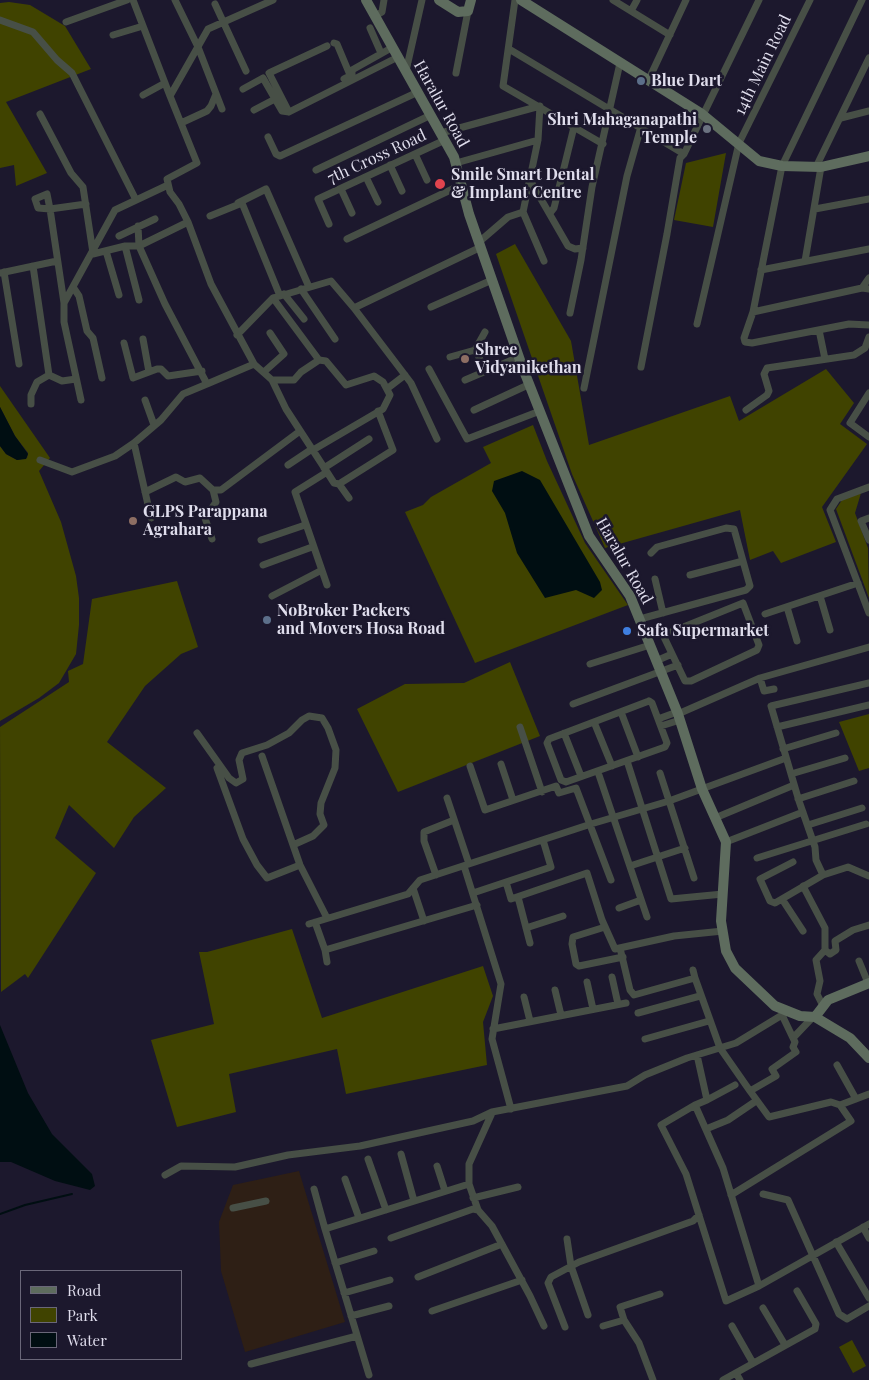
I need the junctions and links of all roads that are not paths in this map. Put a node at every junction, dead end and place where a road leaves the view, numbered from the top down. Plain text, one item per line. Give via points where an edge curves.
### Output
1 (127, 0) edge
2 (132, 0) edge
3 (175, 0) edge
4 (273, 0) edge
5 (366, 0) edge
6 (384, 0) edge
7 (422, 0) edge
8 (439, 0) edge
9 (471, 0) edge
10 (515, 0) edge
11 (520, 0) edge
12 (613, 0) edge
13 (636, 0) edge
14 (686, 0) edge
15 (759, 0) edge
16 (810, 0) edge
17 (862, 0) edge
18 (215, 4) dead end
19 (468, 11) junction
20 (631, 11) junction
21 (375, 16) junction
22 (0, 20) edge
23 (66, 22) dead end
24 (224, 22) junction
25 (143, 26) junction
26 (370, 28) dead end
27 (386, 34) junction
28 (113, 35) dead end
29 (670, 35) junction
30 (375, 39) junction
31 (198, 47) junction
32 (509, 49) junction
33 (396, 52) junction
34 (382, 53) junction
35 (869, 58) edge
36 (620, 63) junction
37 (246, 71) dead end
38 (406, 71) junction
39 (456, 73) dead end
40 (351, 76) junction
41 (648, 81) junction
42 (165, 83) junction
43 (243, 89) dead end
44 (418, 92) junction
45 (216, 94) junction
46 (142, 95) dead end
47 (170, 96) junction
48 (275, 99) junction
49 (540, 106) junction
50 (222, 109) dead end
51 (610, 109) junction
52 (254, 110) dead end
53 (288, 110) junction
54 (869, 111) edge
55 (40, 114) dead end
56 (702, 114) junction
57 (431, 115) junction
58 (841, 118) junction
59 (181, 123) junction
60 (574, 127) junction
61 (641, 127) junction
62 (443, 136) junction
63 (268, 137) dead end
64 (538, 140) junction
65 (740, 143) junction
66 (603, 144) junction
67 (415, 154) junction
68 (684, 154) junction
69 (869, 156) edge
70 (456, 162) junction
71 (390, 166) junction
72 (782, 166) junction
73 (819, 167) junction
74 (316, 170) dead end
75 (366, 177) junction
76 (427, 180) dead end
77 (530, 180) junction
78 (461, 185) junction
79 (168, 186) junction
80 (341, 188) junction
81 (402, 191) dead end
82 (869, 199) edge
83 (136, 200) junction
84 (378, 202) dead end
85 (238, 203) junction
86 (86, 204) junction
87 (815, 209) junction
88 (523, 212) junction
89 (352, 213) dead end
90 (550, 213) junction
91 (210, 216) dead end
92 (154, 219) dead end
93 (188, 222) junction
94 (329, 224) dead end
95 (138, 226) junction
96 (119, 236) dead end
97 (347, 238) dead end
98 (480, 245) junction
99 (125, 246) junction
100 (139, 246) junction
101 (583, 248) junction
102 (869, 249) edge
103 (106, 251) junction
104 (93, 254) junction
105 (544, 261) dead end
106 (805, 261) junction
107 (57, 262) junction
108 (33, 266) junction
109 (761, 270) junction
110 (2, 273) edge
111 (869, 278) edge
112 (492, 280) junction
113 (73, 287) junction
114 (305, 288) junction
115 (866, 288) edge
116 (4, 289) edge
117 (118, 295) dead end
118 (279, 296) junction
119 (139, 300) dead end
120 (64, 302) junction
121 (431, 307) dead end
122 (354, 308) junction
123 (753, 312) junction
124 (570, 313) dead end
125 (304, 318) dead end
126 (697, 324) dead end
127 (869, 325) edge
128 (819, 330) junction
129 (485, 332) dead end
130 (270, 333) dead end
131 (237, 335) junction
132 (869, 337) edge
133 (142, 339) dead end
134 (335, 339) dead end
135 (124, 343) dead end
136 (476, 350) junction
137 (450, 357) dead end
138 (519, 357) junction
139 (825, 359) junction
140 (319, 360) junction
141 (20, 364) dead end
142 (254, 364) junction
143 (641, 367) dead end
144 (429, 369) dead end
145 (202, 371) junction
146 (265, 371) junction
147 (149, 372) junction
148 (486, 372) junction
149 (49, 374) junction
150 (405, 375) junction
151 (102, 378) dead end
152 (76, 379) junction
153 (272, 380) junction
154 (466, 380) dead end
155 (207, 384) junction
156 (530, 384) junction
157 (388, 388) junction
158 (584, 388) dead end
159 (869, 393) edge
160 (81, 400) dead end
161 (145, 400) dead end
162 (30, 404) dead end
163 (474, 410) dead end
164 (746, 410) dead end
165 (378, 411) junction
166 (540, 411) junction
167 (154, 425) junction
168 (300, 431) junction
169 (869, 437) edge
170 (369, 439) dead end
171 (437, 439) dead end
172 (134, 443) junction
173 (312, 450) junction
174 (40, 460) dead end
175 (288, 465) dead end
176 (326, 470) junction
177 (339, 484) junction
178 (869, 487) edge
179 (213, 490) junction
180 (145, 492) junction
181 (349, 498) dead end
182 (151, 518) dead end
183 (869, 518) edge
184 (305, 525) junction
185 (212, 539) dead end
186 (261, 540) dead end
187 (869, 540) edge
188 (312, 547) junction
189 (651, 553) dead end
190 (743, 562) junction
191 (263, 565) dead end
192 (320, 570) junction
193 (690, 575) dead end
194 (655, 579) dead end
195 (858, 583) junction
196 (327, 586) dead end
197 (272, 596) dead end
198 (820, 596) junction
199 (787, 607) junction
200 (663, 613) junction
201 (765, 614) dead end
202 (869, 614) edge
203 (640, 619) junction
204 (830, 630) dead end
205 (797, 641) dead end
206 (650, 645) junction
207 (869, 647) edge
208 (672, 654) junction
209 (656, 660) junction
210 (590, 664) dead end
211 (678, 665) junction
212 (661, 673) junction
213 (760, 678) junction
214 (869, 683) edge
215 (774, 689) dead end
216 (572, 704) dead end
217 (869, 705) edge
218 (621, 712) junction
219 (678, 715) junction
220 (658, 719) junction
221 (594, 722) junction
222 (520, 726) dead end
223 (661, 726) junction
224 (777, 727) junction
225 (197, 733) dead end
226 (564, 733) junction
227 (836, 734) dead end
228 (783, 749) junction
229 (262, 756) dead end
230 (638, 757) junction
231 (786, 758) junction
232 (845, 758) dead end
233 (501, 764) dead end
234 (628, 764) dead end
235 (470, 766) dead end
236 (612, 766) junction
237 (217, 768) dead end
238 (660, 772) dead end
239 (791, 774) junction
240 (599, 775) dead end
241 (581, 776) junction
242 (854, 781) dead end
243 (794, 785) junction
244 (702, 789) junction
245 (542, 792) junction
246 (447, 798) dead end
247 (798, 799) junction
248 (513, 800) junction
249 (669, 801) junction
250 (862, 808) dead end
251 (644, 809) junction
252 (803, 812) junction
253 (616, 818) junction
254 (715, 818) junction
255 (454, 820) junction
256 (591, 824) junction
257 (866, 824) dead end
258 (808, 825) junction
259 (812, 839) junction
260 (543, 840) junction
261 (726, 842) junction
262 (293, 845) junction
263 (684, 848) junction
264 (658, 856) junction
265 (757, 858) dead end
266 (793, 862) dead end
267 (300, 865) junction
268 (467, 865) junction
269 (630, 866) junction
270 (822, 874) junction
271 (436, 875) junction
272 (869, 876) edge
273 (694, 878) dead end
274 (611, 880) dead end
275 (506, 882) junction
276 (803, 886) junction
277 (413, 888) junction
278 (473, 893) junction
279 (723, 894) junction
280 (518, 897) junction
281 (782, 899) junction
282 (641, 900) junction
283 (477, 905) junction
284 (619, 908) dead end
285 (563, 916) dead end
286 (327, 918) junction
287 (647, 918) dead end
288 (424, 921) junction
289 (869, 925) edge
290 (606, 927) junction
291 (526, 928) junction
292 (723, 931) junction
293 (803, 931) dead end
294 (530, 943) dead end
295 (620, 948) junction
296 (324, 950) junction
297 (825, 950) junction
298 (622, 957) junction
299 (860, 961) dead end
300 (328, 962) dead end
301 (693, 970) dead end
302 (612, 977) dead end
303 (695, 978) junction
304 (587, 982) dead end
305 (869, 983) edge
306 (555, 990) dead end
307 (700, 996) junction
308 (524, 997) dead end
309 (823, 1006) junction
310 (593, 1009) junction
311 (638, 1013) dead end
312 (784, 1014) junction
313 (561, 1015) junction
314 (814, 1018) junction
315 (530, 1021) junction
316 (709, 1021) junction
317 (493, 1028) junction
318 (793, 1038) junction
319 (645, 1039) dead end
320 (720, 1048) junction
321 (697, 1055) junction
322 (869, 1058) edge
323 (837, 1065) dead end
324 (735, 1085) dead end
325 (750, 1090) junction
326 (869, 1094) edge
327 (856, 1099) junction
328 (707, 1100) junction
329 (756, 1101) junction
330 (840, 1104) junction
331 (695, 1105) junction
332 (512, 1109) junction
333 (492, 1112) junction
334 (706, 1129) junction
335 (400, 1154) dead end
336 (368, 1159) dead end
337 (437, 1166) dead end
338 (164, 1175) dead end
339 (345, 1179) dead end
340 (469, 1184) junction
341 (518, 1187) dead end
342 (314, 1189) dead end
343 (445, 1191) junction
344 (763, 1194) dead end
345 (731, 1195) junction
346 (473, 1198) junction
347 (266, 1201) dead end
348 (414, 1201) junction
349 (233, 1208) dead end
350 (386, 1210) junction
351 (478, 1210) junction
352 (699, 1215) junction
353 (359, 1218) junction
354 (866, 1225) edge
355 (324, 1229) junction
356 (391, 1238) dead end
357 (869, 1238) edge
358 (567, 1239) dead end
359 (836, 1242) junction
360 (502, 1244) junction
361 (374, 1251) dead end
362 (813, 1256) junction
363 (334, 1262) junction
364 (571, 1266) junction
365 (418, 1277) dead end
366 (390, 1280) dead end
367 (522, 1280) junction
368 (759, 1286) junction
369 (797, 1291) dead end
370 (344, 1293) junction
371 (660, 1294) dead end
372 (869, 1298) edge
373 (389, 1306) dead end
374 (869, 1306) edge
375 (763, 1308) dead end
376 (432, 1311) dead end
377 (588, 1315) dead end
378 (351, 1316) junction
379 (624, 1320) junction
380 (544, 1326) dead end
381 (603, 1326) dead end
382 (732, 1326) dead end
383 (565, 1327) dead end
384 (357, 1336) junction
385 (785, 1345) junction
386 (754, 1363) junction
387 (251, 1364) dead end
388 (736, 1373) junction
389 (369, 1375) dead end
390 (653, 1380) edge
391 (723, 1380) edge
392 (740, 1380) edge

1 - 23 street
2 - 25 street
3 - 31 street
4 - 24 street
5 - 21 street, Haralur Road
6 - 21 street via 382,12
7 - 38 street
8 - 19 street via 458,12
9 - 19 street
10 - 32 street
11 - 36 street
12 - 20 street
13 - 20 street
14 - 29 street
15 - 56 street
16 - 65 street, 14th Main Road
17 - 72 street
18 - 24 street
19 - 39 street
20 - 29 street
21 - 27 street, Haralur Road
22 - 83 street via 33,32 72,73
24 - 31 street via 208,29
24 - 37 street
25 - 28 street
25 - 42 street
26 - 30 street
27 - 30 street
27 - 33 street, Haralur Road
29 - 41 street
30 - 34 street
31 - 45 street
31 - 47 street
32 - 49 street via 503,86
32 - 51 street
33 - 34 street
33 - 38 street, Haralur Road
33 - 53 street
34 - 40 street via 352,70
35 - 58 street
36 - 41 street
36 - 51 street
38 - 44 street, Haralur Road
40 - 53 street
40 - 53 street via 337,44 269,73
41 - 56 street
42 - 46 street
42 - 47 street
43 - 48 street via 263,78
44 - 57 street, Haralur Road
44 - 63 street via 280,156
45 - 50 street
45 - 59 street via 212,106
47 - 59 street
48 - 52 street
48 - 53 street via 282,111
49 - 60 street
49 - 62 street, 7th Cross Road
49 - 64 street
51 - 61 street
51 - 66 street
54 - 58 street
55 - 86 street via 71,174 83,187
56 - 65 street
56 - 68 street
57 - 62 street, Haralur Road
57 - 74 street
58 - 73 street
59 - 79 street via 197,163 167,179
60 - 66 street
60 - 90 street via 554,208
61 - 68 street
61 - 158 street via 627,176
62 - 67 street, 7th Cross Road
62 - 70 street, Haralur Road
64 - 70 street
64 - 77 street
65 - 72 street via 759,161
65 - 126 street, 14th Main Road
66 - 101 street via 592,187
67 - 71 street, 7th Cross Road
67 - 76 street
68 - 143 street via 680,158
69 - 73 street
70 - 78 street, Haralur Road
71 - 75 street, 7th Cross Road
71 - 81 street
72 - 73 street
72 - 109 street
73 - 87 street
75 - 80 street, 7th Cross Road
75 - 84 street
77 - 88 street
77 - 90 street
78 - 97 street
78 - 98 street, Haralur Road
79 - 83 street
79 - 93 street
80 - 89 street
80 - 94 street, 7th Cross Road via 318,199
82 - 87 street
83 - 104 street via 115,210
85 - 91 street
85 - 114 street via 266,189
85 - 118 street via 244,206
86 - 104 street
86 - 107 street via 50,209
87 - 106 street
88 - 98 street via 508,217
88 - 105 street
90 - 101 street via 568,246
92 - 95 street
93 - 100 street
93 - 131 street via 211,284
95 - 96 street
95 - 100 street
98 - 112 street, Haralur Road
98 - 122 street
99 - 100 street
99 - 103 street
99 - 119 street
100 - 145 street via 165,304
101 - 124 street
102 - 106 street
103 - 104 street
103 - 117 street
104 - 113 street
106 - 109 street
107 - 108 street
107 - 120 street
108 - 110 street
108 - 149 street
109 - 123 street
110 - 116 street
111 - 115 street
112 - 121 street
112 - 138 street, Haralur Road
113 - 120 street
113 - 151 street via 79,296 87,331 93,338
114 - 118 street
114 - 122 street via 331,281
114 - 134 street
115 - 123 street
116 - 141 street
118 - 125 street
118 - 131 street
118 - 140 street
120 - 152 street via 64,322
122 - 150 street
123 - 128 street via 744,338 748,343
127 - 128 street via 849,324
128 - 139 street
129 - 136 street
130 - 146 street via 284,354
131 - 142 street
132 - 139 street via 861,352
133 - 147 street
135 - 147 street via 133,378
136 - 137 street
136 - 148 street
138 - 148 street
138 - 156 street, Haralur Road
139 - 164 street via 767,368 764,374 769,391
140 - 153 street via 294,380
140 - 157 street via 326,361 346,385 374,376
142 - 146 street
142 - 155 street
144 - 166 street via 467,439
145 - 147 street via 172,377 161,369
145 - 155 street
146 - 153 street
148 - 154 street
149 - 152 street via 62,381
149 - 162 street via 38,382
150 - 157 street
150 - 171 street
152 - 160 street
153 - 168 street
155 - 167 street via 183,394
156 - 163 street
156 - 166 street, Haralur Road
157 - 165 street via 389,400
159 - 169 street via 850,423
161 - 167 street
165 - 173 street
165 - 177 street via 392,450
166 - 203 street, Haralur Road via 589,536 630,596
167 - 172 street
168 - 173 street
168 - 179 street via 221,490
170 - 176 street
172 - 174 street via 110,458 72,472
172 - 180 street
173 - 175 street
173 - 176 street
176 - 177 street via 334,483
176 - 184 street via 295,492
177 - 181 street
178 - 195 street via 837,499 830,510
179 - 180 street via 200,478 185,482 176,478
179 - 185 street via 216,502 205,518
180 - 182 street
183 - 187 street via 861,522
184 - 186 street
184 - 188 street
188 - 191 street
188 - 192 street
189 - 190 street via 657,547 726,528 734,529
190 - 193 street
190 - 200 street via 750,586 746,590
192 - 196 street
192 - 197 street
194 - 200 street
195 - 198 street
195 - 202 street
198 - 199 street
198 - 204 street
199 - 201 street
199 - 205 street
200 - 203 street
203 - 206 street, Haralur Road
206 - 209 street, Haralur Road
206 - 210 street
207 - 213 street
208 - 209 street
208 - 211 street
208 - 211 street via 664,638 666,634 743,603 760,645 757,650 685,681
209 - 212 street, Haralur Road
211 - 212 street
212 - 216 street
212 - 219 street, Haralur Road
213 - 215 street via 764,691
213 - 219 street
214 - 224 street via 771,706
217 - 224 street
218 - 220 street via 651,701
218 - 221 street
218 - 230 street
219 - 220 street
219 - 223 street
219 - 244 street, Haralur Road
220 - 223 street
221 - 226 street
221 - 236 street
222 - 245 street
223 - 230 street via 666,745
224 - 228 street
225 - 262 street via 236,783 243,779 239,760 242,753 289,733 309,716 322,718 336,750 335,768 320,814 324,825 313,836
226 - 241 street
226 - 241 street via 547,743 557,770 563,782
227 - 228 street
228 - 231 street
229 - 262 street
230 - 236 street
231 - 239 street
231 - 244 street
232 - 239 street
233 - 248 street
234 - 251 street
235 - 248 street via 485,810
236 - 241 street
237 - 267 street via 243,839 266,878
238 - 249 street
239 - 243 street
240 - 253 street
242 - 247 street
243 - 247 street
243 - 254 street
244 - 249 street
244 - 254 street, Haralur Road
245 - 248 street
245 - 256 street via 556,786 559,793 576,788
246 - 255 street
247 - 252 street
249 - 251 street
249 - 263 street
250 - 258 street
251 - 253 street
251 - 264 street
252 - 258 street
252 - 261 street
253 - 256 street
253 - 269 street
254 - 261 street, Haralur Road
255 - 268 street
255 - 271 street via 424,832
256 - 260 street
256 - 274 street
257 - 259 street
258 - 259 street
259 - 265 street
259 - 270 street
260 - 268 street
260 - 275 street via 551,867
261 - 279 street, Haralur Road
262 - 267 street
263 - 264 street
263 - 273 street
264 - 269 street
264 - 279 street via 672,900
266 - 281 street via 760,878 770,900 775,903
267 - 286 street
268 - 271 street
268 - 278 street
269 - 282 street
270 - 272 street via 848,867
270 - 276 street
271 - 277 street via 420,880
275 - 278 street
275 - 280 street via 511,900
276 - 281 street
276 - 297 street via 825,928
277 - 286 street via 408,894
277 - 288 street
278 - 283 street
279 - 292 street, Haralur Road
280 - 290 street via 587,873
280 - 291 street
281 - 293 street
282 - 284 street
282 - 287 street
283 - 288 street
283 - 317 street via 501,984
285 - 291 street
286 - 296 street via 312,923
288 - 296 street
289 - 297 street via 835,941 836,950 830,954
290 - 295 street via 616,949
290 - 298 street via 573,937 576,964
291 - 294 street
292 - 295 street via 674,936
292 - 312 street, Haralur Road via 726,951 735,968
295 - 298 street
296 - 300 street
297 - 309 street via 816,960 820,981 817,994
298 - 303 street via 634,995
299 - 305 street
301 - 303 street
302 - 310 street via 622,1004
303 - 307 street
304 - 310 street
305 - 309 street via 828,1000
306 - 313 street
307 - 311 street
307 - 316 street
308 - 315 street
309 - 314 street
310 - 313 street
312 - 314 street, Haralur Road
312 - 318 street
312 - 320 street via 736,1043
313 - 315 street
314 - 318 street
314 - 322 street, Haralur Road via 850,1038
315 - 317 street
316 - 319 street
316 - 320 street
317 - 332 street via 492,1038
318 - 325 street via 796,1052 772,1069 776,1076
320 - 321 street
320 - 325 street
321 - 328 street
321 - 332 street via 645,1075 627,1086
323 - 327 street
324 - 328 street
325 - 329 street
326 - 327 street
327 - 330 street
328 - 331 street
329 - 330 street via 769,1117 831,1102
329 - 334 street via 728,1120
330 - 345 street via 850,1121
331 - 334 street
331 - 352 street via 661,1125 682,1165
332 - 333 street
333 - 338 street via 473,1121 360,1146 288,1155 235,1167 181,1166
333 - 340 street via 469,1164
334 - 345 street
335 - 348 street
336 - 350 street
337 - 343 street
339 - 353 street
340 - 343 street
340 - 346 street
341 - 346 street
342 - 355 street
343 - 348 street
344 - 362 street via 788,1200
345 - 368 street
346 - 351 street
347 - 349 street
348 - 350 street
350 - 353 street
351 - 356 street
351 - 360 street
352 - 364 street via 692,1221
352 - 368 street via 726,1301
353 - 355 street
354 - 357 street
354 - 359 street
355 - 363 street
358 - 364 street
359 - 362 street
359 - 372 street
360 - 365 street
360 - 367 street
361 - 363 street
362 - 368 street
362 - 374 street via 838,1314 847,1319
363 - 370 street
364 - 377 street
364 - 383 street via 551,1277 548,1283
366 - 370 street
367 - 376 street
367 - 380 street
369 - 385 street via 817,1327
370 - 378 street
371 - 379 street via 620,1307
373 - 378 street
375 - 385 street
378 - 384 street
379 - 381 street
379 - 390 street via 636,1338
382 - 386 street
384 - 387 street
384 - 389 street
385 - 386 street
386 - 388 street
388 - 391 street
388 - 392 street

